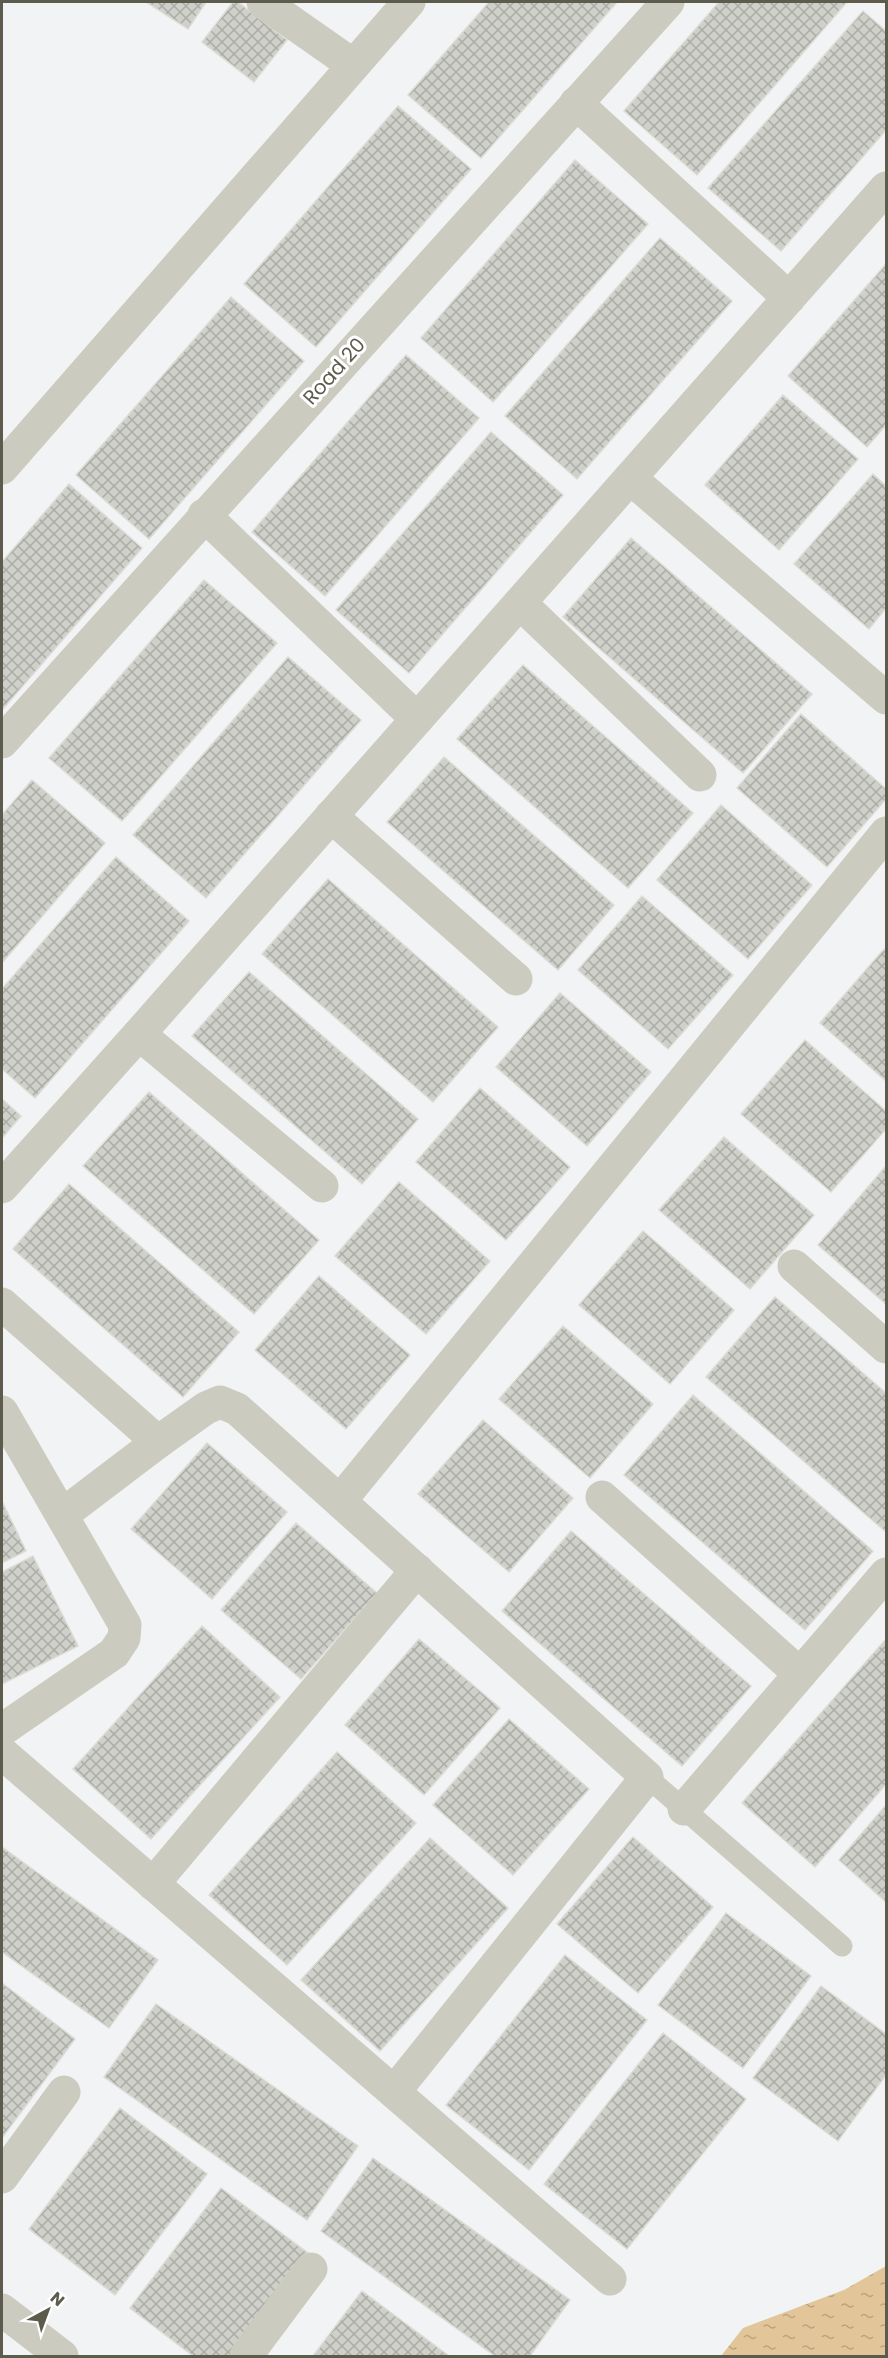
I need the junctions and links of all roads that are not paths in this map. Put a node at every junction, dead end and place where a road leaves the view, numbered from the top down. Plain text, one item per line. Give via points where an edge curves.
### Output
1 (263, 2) edge
2 (409, 2) edge
3 (668, 2) edge
4 (353, 65) junction
5 (576, 103) junction
6 (886, 188) edge
7 (789, 298) junction
8 (2, 468) edge
9 (630, 478) junction
10 (204, 515) junction
11 (520, 603) junction
12 (886, 698) edge
13 (417, 719) junction
14 (2, 742) edge
15 (700, 775) dead end
16 (331, 816) junction
17 (886, 833) edge
18 (516, 979) dead end
19 (140, 1034) junction
20 (2, 1186) edge
21 (322, 1186) dead end
22 (794, 1266) dead end
23 (2, 1304) edge
24 (886, 1347) edge
25 (2, 1413) edge
26 (158, 1442) junction
27 (602, 1497) dead end
28 (340, 1501) junction
29 (62, 1515) junction
30 (417, 1570) junction
31 (886, 1574) edge
32 (800, 1674) junction
33 (2, 1730) edge
34 (2, 1753) edge
35 (647, 1777) junction
36 (684, 1809) junction
37 (153, 1884) junction
38 (842, 1946) dead end
39 (64, 2092) dead end
40 (394, 2092) junction
41 (2, 2177) edge
42 (311, 2269) dead end
43 (610, 2279) dead end
44 (2, 2310) edge
45 (62, 2356) edge
46 (246, 2356) edge

1 - 4 street
2 - 4 street
3 - 5 street, Road 20
4 - 8 street
5 - 7 street
5 - 10 street, Road 20
6 - 7 street
7 - 9 street
9 - 11 street
9 - 12 street
10 - 13 street
10 - 14 street, Road 20
11 - 13 street
11 - 15 street
13 - 16 street
16 - 18 street
16 - 19 street
17 - 28 street
19 - 20 street
19 - 21 street
22 - 24 street
23 - 26 street
25 - 29 street
26 - 28 street via 220,1402 237,1409
26 - 29 street
27 - 32 street
28 - 30 street
29 - 33 street via 125,1625 124,1638 114,1653
30 - 35 street
30 - 37 street
31 - 32 street
32 - 36 street
34 - 37 street
35 - 36 lane
35 - 40 street
36 - 38 lane
37 - 40 street
39 - 41 street
40 - 43 street
42 - 46 street
44 - 45 street

